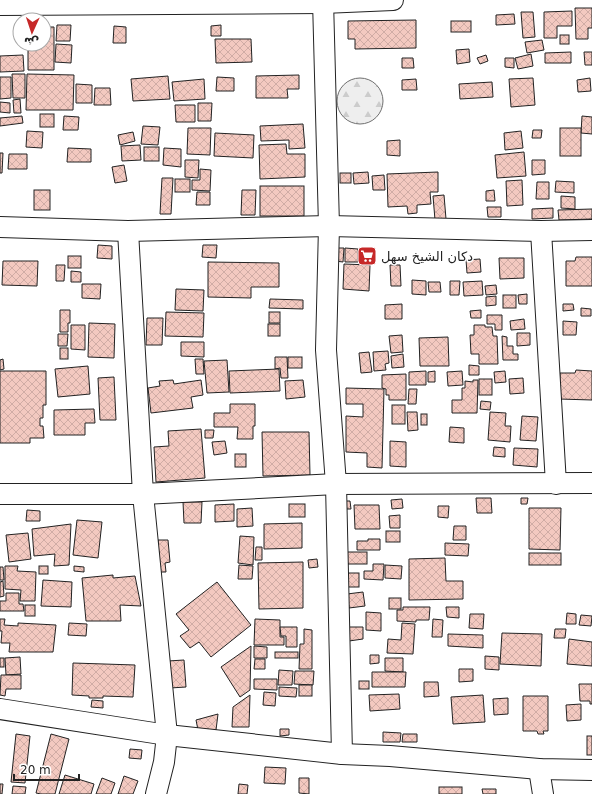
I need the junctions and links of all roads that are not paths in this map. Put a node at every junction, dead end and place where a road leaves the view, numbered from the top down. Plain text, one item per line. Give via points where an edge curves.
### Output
1 (393, 0) edge
2 (323, 1) edge
3 (0, 4) edge
4 (0, 226) edge
5 (329, 226) junction
6 (592, 230) edge
7 (128, 231) junction
8 (542, 231) junction
9 (592, 483) edge
10 (336, 484) junction
11 (556, 484) junction
12 (0, 494) edge
13 (143, 494) junction
14 (0, 709) edge
15 (167, 735) junction
16 (342, 754) junction
17 (539, 769) junction
18 (592, 770) edge
19 (156, 794) edge
20 (543, 794) edge

1 - 2 street
2 - 3 street
2 - 5 street
4 - 7 street
5 - 7 street
5 - 8 street
5 - 10 street via 326,350
6 - 8 street
7 - 13 street
8 - 11 street
9 - 11 street
10 - 11 street
10 - 13 street
10 - 16 street
12 - 13 street
13 - 15 street
14 - 15 street
15 - 16 street
15 - 19 street
16 - 17 street
17 - 18 street
17 - 20 street

